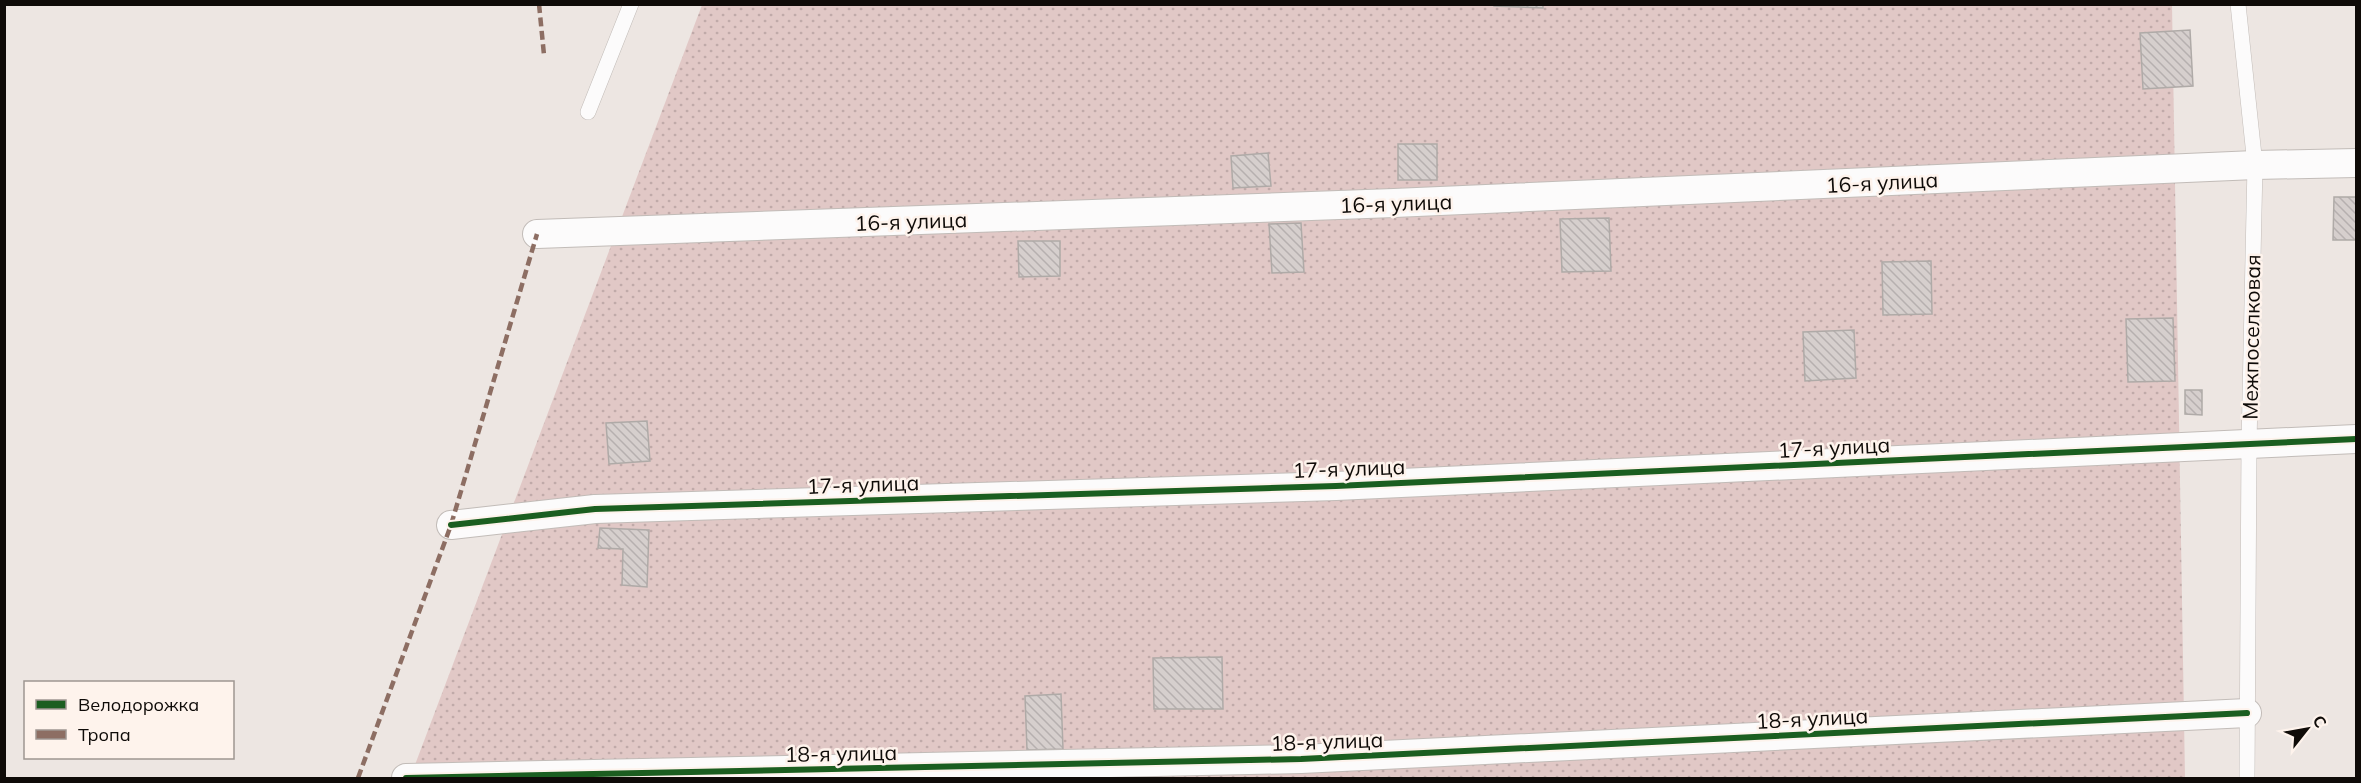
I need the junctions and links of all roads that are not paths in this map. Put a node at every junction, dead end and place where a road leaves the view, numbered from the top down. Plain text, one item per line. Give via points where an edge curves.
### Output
1 (631, 4) edge
2 (2238, 4) edge
3 (588, 112) dead end
4 (2356, 163) edge
5 (2255, 165) junction
6 (537, 234) dead end
7 (2356, 440) edge
8 (2249, 444) junction
9 (451, 525) dead end
10 (2247, 713) junction
11 (406, 778) edge
12 (2247, 778) edge

1 - 3 lane
2 - 5 lane, Межпоселковая
4 - 5 street, 16-я улица
5 - 6 street, 16-я улица via 1406,203
5 - 8 lane, Межпоселковая
7 - 8 street, 17-я улица
8 - 9 street, 17-я улица via 1347,485 595,509
8 - 10 lane, Межпоселковая
10 - 11 street, 18-я улица via 1301,759
10 - 12 lane, Межпоселковая

